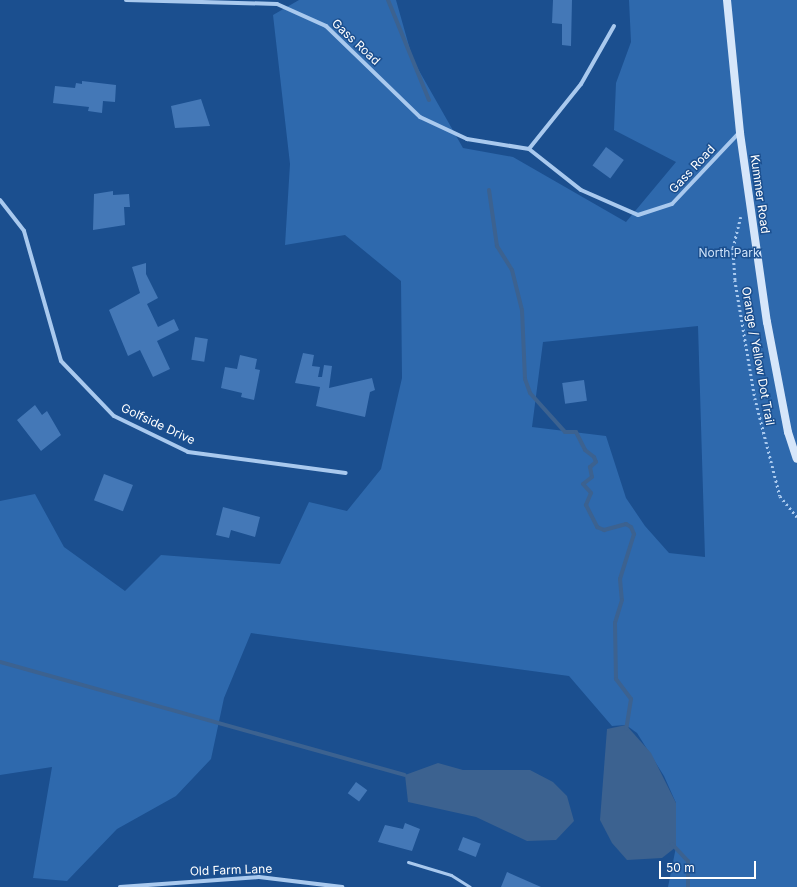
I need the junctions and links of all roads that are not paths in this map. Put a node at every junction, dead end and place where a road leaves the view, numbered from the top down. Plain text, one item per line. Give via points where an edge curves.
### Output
1 (126, 0) edge
2 (727, 0) edge
3 (614, 26) dead end
4 (740, 133) junction
5 (530, 149) junction
6 (0, 200) edge
7 (797, 459) edge
8 (346, 473) dead end
9 (408, 862) dead end
10 (120, 887) edge
11 (342, 887) edge
12 (470, 887) edge

1 - 5 street, Gass Road via 277,4 326,26 420,117 467,140
2 - 4 street, Kummer Road
3 - 5 street via 581,84
4 - 5 street, Gass Road via 672,204 638,215 581,190
4 - 7 street, Kummer Road via 767,322 788,432
6 - 8 street, Golfside Drive via 24,231 61,361 114,416 188,452
9 - 12 lane via 451,875
10 - 11 street, Old Farm Lane via 259,877

